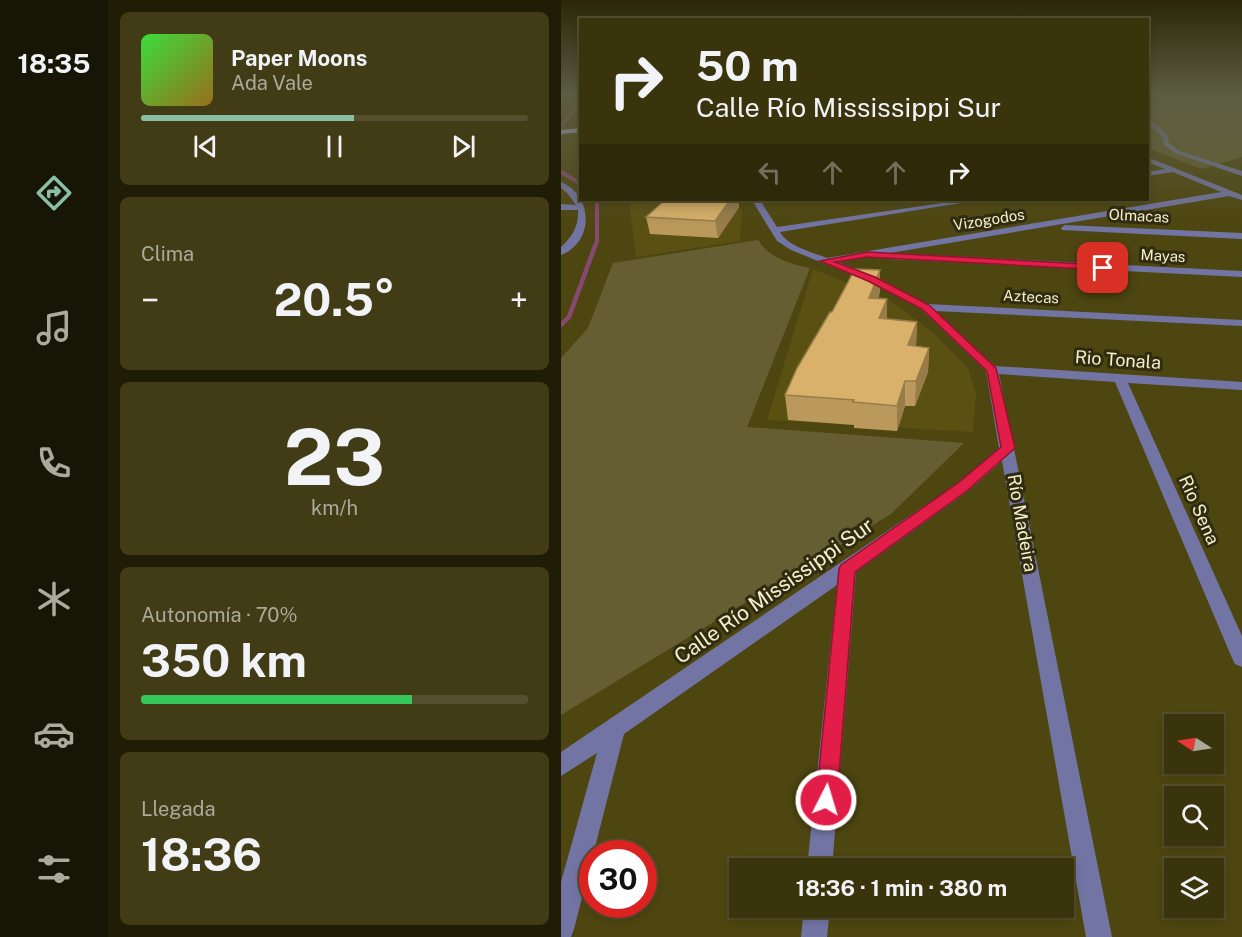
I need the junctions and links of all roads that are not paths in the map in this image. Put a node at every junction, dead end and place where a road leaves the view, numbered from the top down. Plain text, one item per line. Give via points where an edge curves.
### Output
1 (1165, 139) edge
2 (1149, 160) edge
3 (1174, 170) junction
4 (1149, 174) edge
5 (1242, 174) edge
6 (561, 184) edge
7 (1230, 193) junction
8 (1242, 198) edge
9 (757, 201) edge
10 (969, 201) edge
11 (561, 207) edge
12 (582, 208) junction
13 (1035, 227) junction
14 (773, 230) junction
15 (1242, 236) edge
16 (561, 243) edge
17 (572, 243) junction
18 (561, 252) edge
19 (867, 254) junction
20 (824, 261) junction
21 (1242, 274) edge
22 (925, 307) junction
23 (1242, 323) edge
24 (992, 370) junction
25 (1120, 379) junction
26 (1242, 386) edge
27 (1008, 448) junction
28 (847, 569) junction
29 (1242, 658) edge
30 (615, 728) junction
31 (561, 765) edge
32 (821, 858) edge
33 (816, 918) edge
34 (561, 929) edge
35 (814, 937) edge
36 (1099, 937) edge

1 - 5 street via 1166,144 1177,152
2 - 3 street
3 - 4 street
3 - 7 street
6 - 12 street
7 - 8 street
7 - 13 street, Vizogodos
9 - 14 street
10 - 14 street
11 - 12 street
12 - 17 street via 581,227
13 - 15 street, Olmacas
13 - 19 street, Vizogodos
14 - 20 street via 794,248
16 - 17 street
17 - 18 street
19 - 20 street, Vizogodos
19 - 21 street, Mayas
20 - 22 street via 871,279
22 - 23 street, Aztecas
22 - 24 street
24 - 25 street, Rio Tonala
24 - 27 street, Río Madeira
25 - 26 street, Rio Tonala
25 - 29 street, Rio Sena
27 - 28 street, Calle Río Mississippi Sur via 963,487
27 - 36 street, Río Madeira
28 - 30 street, Calle Río Mississippi Sur
28 - 32 street
30 - 31 street, Calle Río Mississippi Sur
30 - 34 street
33 - 35 street

